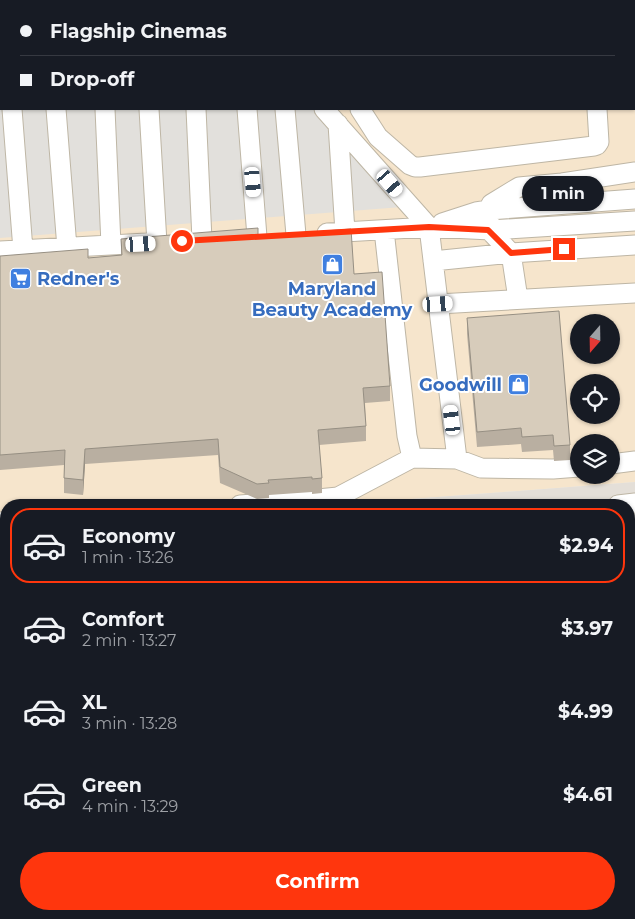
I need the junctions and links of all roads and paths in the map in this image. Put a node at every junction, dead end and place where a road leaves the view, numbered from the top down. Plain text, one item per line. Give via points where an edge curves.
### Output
1 (12, 110) edge
2 (56, 110) edge
3 (105, 110) edge
4 (149, 110) edge
5 (196, 110) edge
6 (247, 110) edge
7 (285, 110) edge
8 (325, 110) edge
9 (361, 110) edge
10 (597, 110) edge
11 (338, 124) junction
12 (635, 172) edge
13 (635, 199) edge
14 (489, 210) junction
15 (635, 222) edge
16 (429, 227) junction
17 (384, 230) junction
18 (488, 230) junction
19 (345, 232) junction
20 (296, 235) junction
21 (230, 238) junction
22 (171, 242) junction
23 (111, 245) junction
24 (635, 245) edge
25 (67, 248) junction
26 (23, 250) junction
27 (0, 251) edge
28 (511, 253) junction
29 (433, 261) junction
30 (635, 293) edge
31 (518, 300) junction
32 (438, 304) junction
33 (412, 458) junction
34 (457, 459) junction
35 (635, 461) edge
36 (620, 463) edge
37 (570, 468) edge
38 (314, 499) edge

1 - 26 lane
2 - 25 lane
3 - 23 lane
4 - 22 lane
5 - 21 lane
6 - 21 lane
7 - 20 lane
8 - 11 lane
9 - 10 lane via 378,137 415,167 594,146 599,142
11 - 16 lane
11 - 19 lane
12 - 14 lane via 519,188 491,204
13 - 14 lane
14 - 16 lane
14 - 18 lane
15 - 18 lane
16 - 17 lane
16 - 18 lane
16 - 29 lane
17 - 19 lane
17 - 33 lane
18 - 28 lane
19 - 20 lane
20 - 21 lane
21 - 22 lane
22 - 23 lane
23 - 25 lane
24 - 28 lane
25 - 26 lane
26 - 27 lane
28 - 29 lane
28 - 31 lane
29 - 32 lane
30 - 31 lane
31 - 32 lane
32 - 34 lane
33 - 34 lane
33 - 38 lane via 338,497
34 - 37 lane via 481,468
35 - 36 lane

